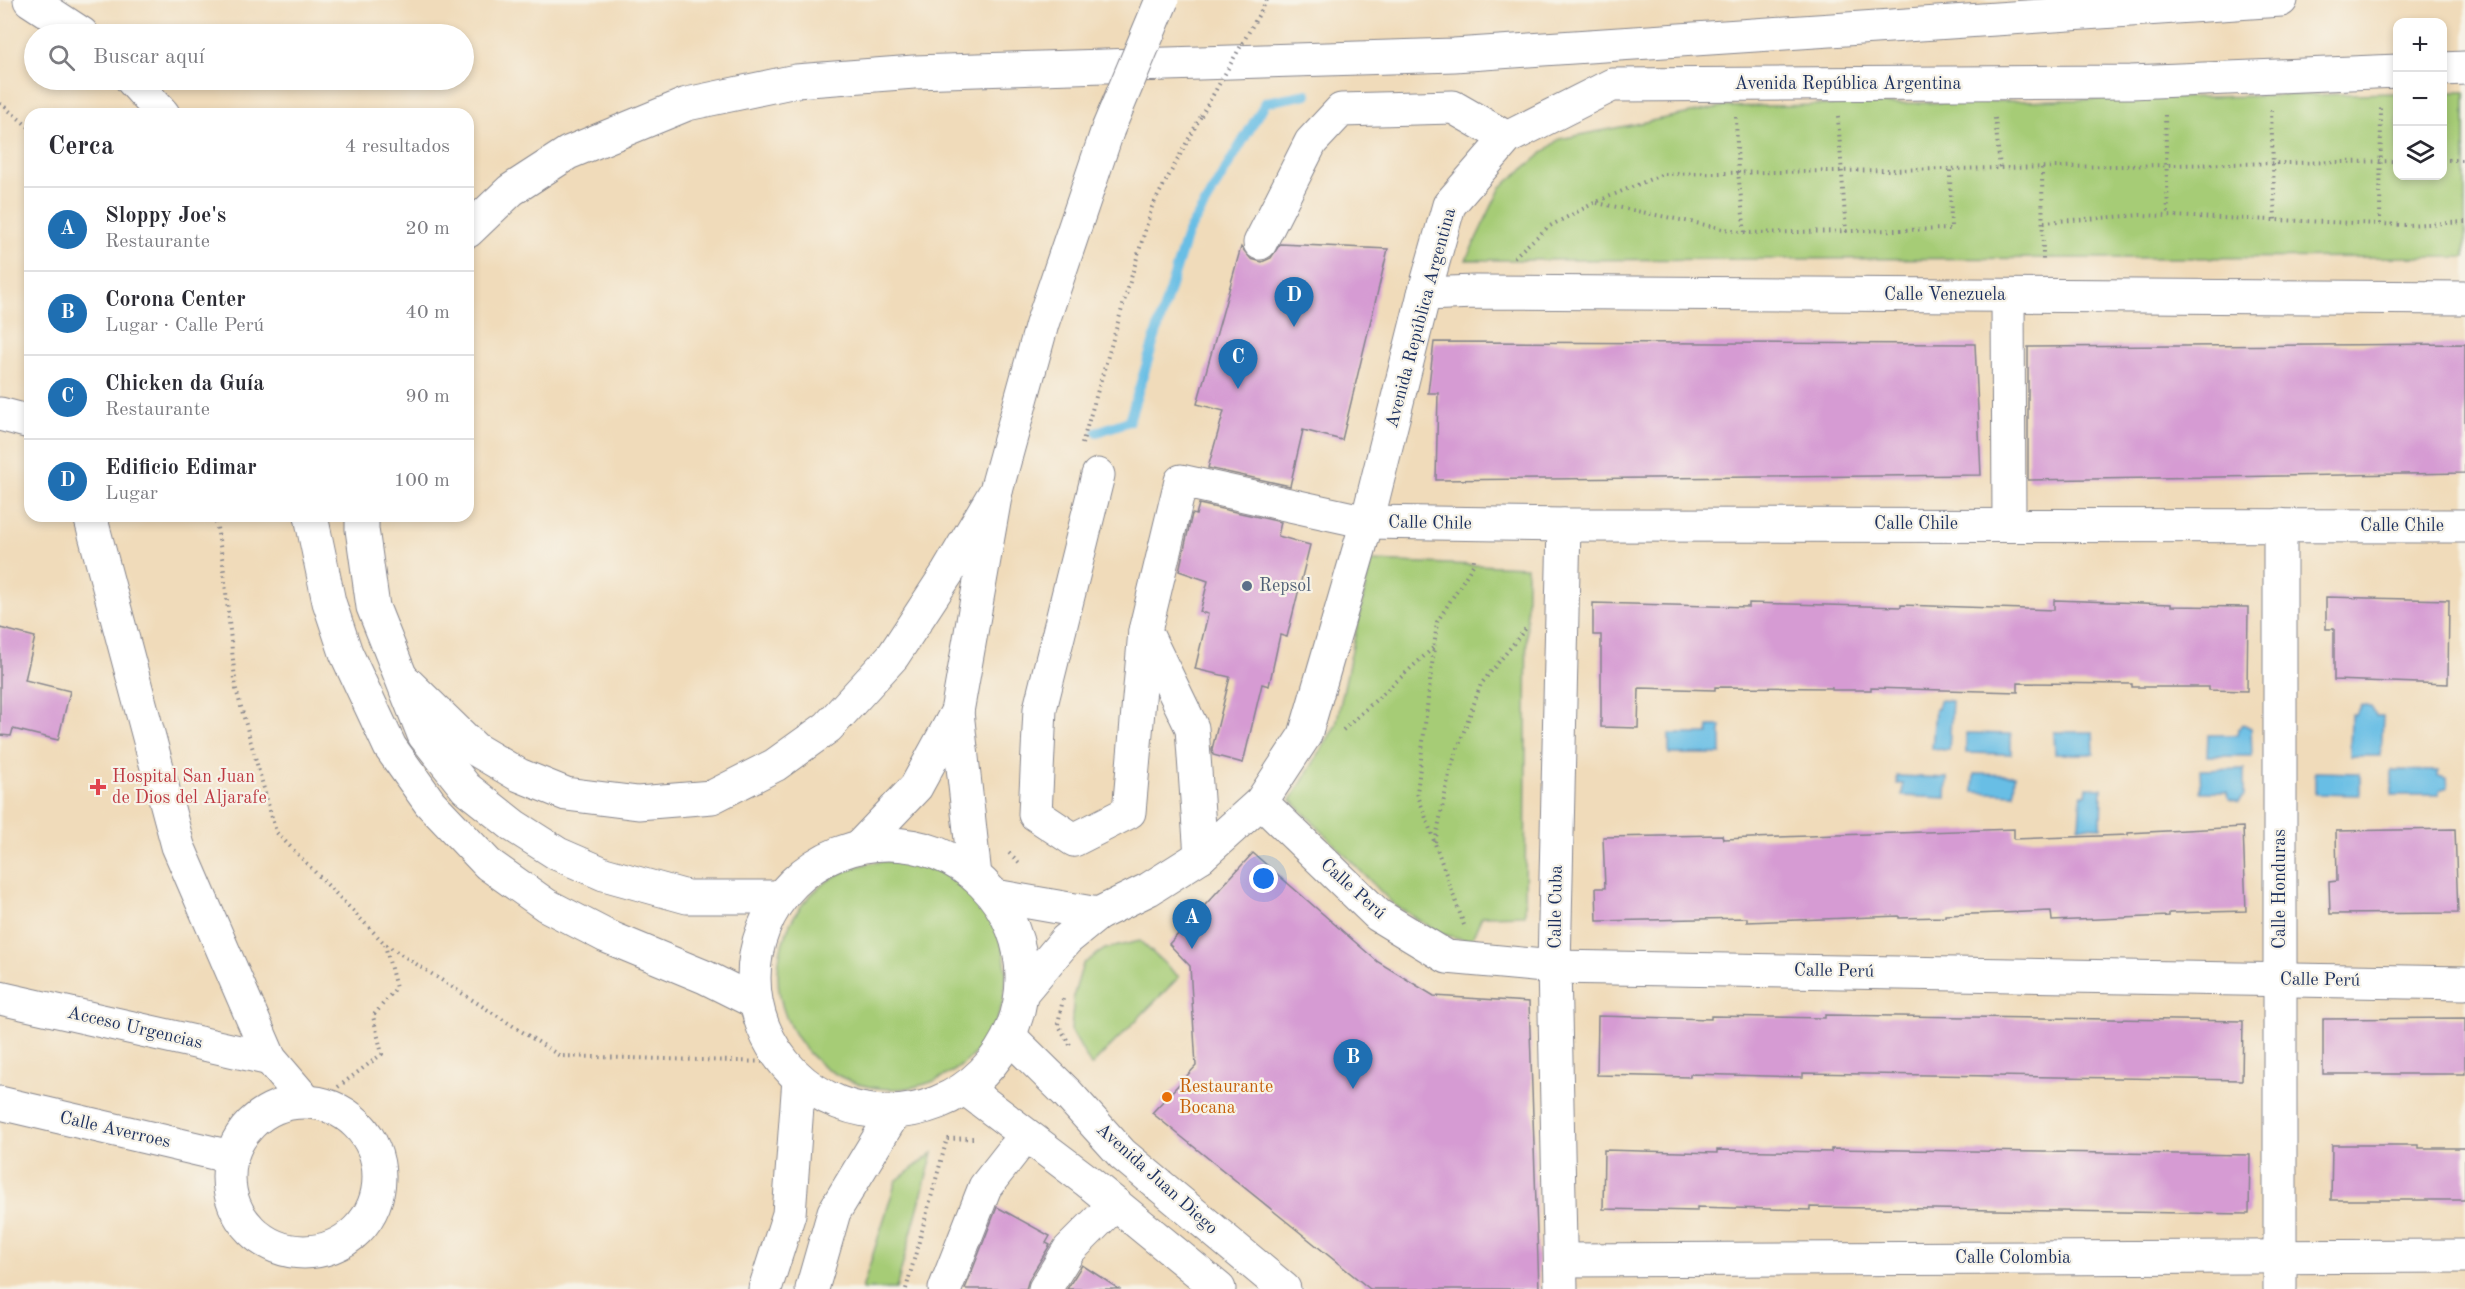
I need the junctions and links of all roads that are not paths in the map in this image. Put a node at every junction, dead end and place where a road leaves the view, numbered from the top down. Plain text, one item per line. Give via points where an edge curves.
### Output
1 (30, 0) edge
2 (1162, 0) edge
3 (2281, 0) edge
4 (67, 24) edge
5 (2465, 68) edge
6 (2447, 69) edge
7 (2389, 71) edge
8 (141, 90) edge
9 (158, 108) edge
10 (1507, 138) junction
11 (474, 225) edge
12 (1260, 243) dead end
13 (1424, 294) junction
14 (2008, 296) junction
15 (2465, 298) edge
16 (0, 414) edge
17 (24, 420) edge
18 (1098, 475) dead end
19 (996, 491) junction
20 (92, 522) edge
21 (312, 522) edge
22 (362, 522) edge
23 (1367, 522) junction
24 (2009, 524) junction
25 (1564, 525) junction
26 (2280, 525) junction
27 (2465, 526) edge
28 (1145, 631) junction
29 (402, 678) junction
30 (957, 712) junction
31 (1261, 802) junction
32 (859, 847) junction
33 (1201, 856) junction
34 (985, 886) junction
35 (781, 897) junction
36 (1098, 914) junction
37 (1554, 967) junction
38 (2280, 979) junction
39 (2465, 983) edge
40 (1023, 992) junction
41 (0, 998) edge
42 (755, 1002) junction
43 (1010, 1037) junction
44 (270, 1059) junction
45 (791, 1071) junction
46 (966, 1089) junction
47 (312, 1102) junction
48 (0, 1103) edge
49 (894, 1113) junction
50 (1014, 1150) dead end
51 (231, 1157) junction
52 (1115, 1204) junction
53 (2280, 1256) junction
54 (2465, 1256) edge
55 (1561, 1274) edge
56 (1199, 1283) edge
57 (765, 1289) edge
58 (812, 1289) edge
59 (945, 1289) edge
60 (1045, 1289) edge
61 (1284, 1289) edge
62 (2280, 1289) edge

1 - 4 main road
2 - 19 main road, bridge via 1108,129 1042,324
3 - 11 main road via 1454,55 914,72 796,81 687,104 568,153 511,190
5 - 6 main road
7 - 10 main road, Avenida República Argentina via 2163,81 1612,85
8 - 9 main road
10 - 12 main road via 1453,107 1341,110 1311,142
10 - 13 main road, Avenida República Argentina via 1449,205
13 - 14 main road, Calle Venezuela
13 - 23 main road, Avenida República Argentina
14 - 15 main road, Calle Venezuela
14 - 24 main road
16 - 17 main road
18 - 28 main road via 1040,710 1035,814 1074,840 1129,812
19 - 29 main road via 893,656 828,727 775,765 712,797 638,803 566,794 519,775 475,749
19 - 30 main road
20 - 44 main road via 178,846
21 - 42 main road via 329,602 346,653 390,747 430,803 488,864 546,905
22 - 29 main road via 373,607
23 - 25 main road, Calle Chile
23 - 28 main road, Calle Chile via 1181,481
23 - 31 main road, Avenida República Argentina via 1305,735
24 - 25 main road, Calle Chile
24 - 26 main road, Calle Chile
25 - 37 main road, Calle Cuba
26 - 27 main road, Calle Chile
26 - 38 main road, Calle Honduras
28 - 33 main road via 1192,728
29 - 35 main road via 424,735 466,788 558,854 604,874 687,897
30 - 32 main road via 916,787
30 - 34 main road
31 - 33 main road, Avenida República Argentina
31 - 37 main road, Calle Perú via 1378,915 1447,957
32 - 34 main road via 900,844 940,854
32 - 35 main road via 829,857 803,874
33 - 36 main road, Avenida República Argentina via 1149,890
34 - 36 main road
34 - 40 main road via 1012,925 1022,958
35 - 42 main road via 763,928 754,965
36 - 40 main road, Avenida República Argentina via 1066,940
37 - 38 main road, Calle Perú
37 - 55 main road, Calle Cuba
38 - 39 main road, Calle Perú
38 - 53 main road, Calle Honduras
40 - 43 main road
41 - 44 main road, Acceso Urgencias
42 - 45 main road via 766,1034
43 - 46 main road via 991,1066
43 - 61 main road, Avenida Juan Diego via 1122,1154
44 - 47 main road
45 - 49 main road via 843,1105
45 - 57 main road via 789,1214
46 - 49 main road via 932,1106
46 - 52 main road
47 - 51 main road via 281,1104 259,1116 241,1134
47 - 51 main road via 343,1112 362,1128 378,1159 381,1176 377,1202 364,1225 345,1242 321,1251 295,1253 270,1245 249,1230 235,1208 228,1183
48 - 51 main road, Calle Averroes
49 - 58 main road via 834,1212
50 - 59 main road via 985,1186
52 - 56 main road
52 - 60 main road via 1069,1250
53 - 54 main road, Calle Colombia
53 - 55 main road, Calle Colombia
53 - 62 main road, Calle Honduras

